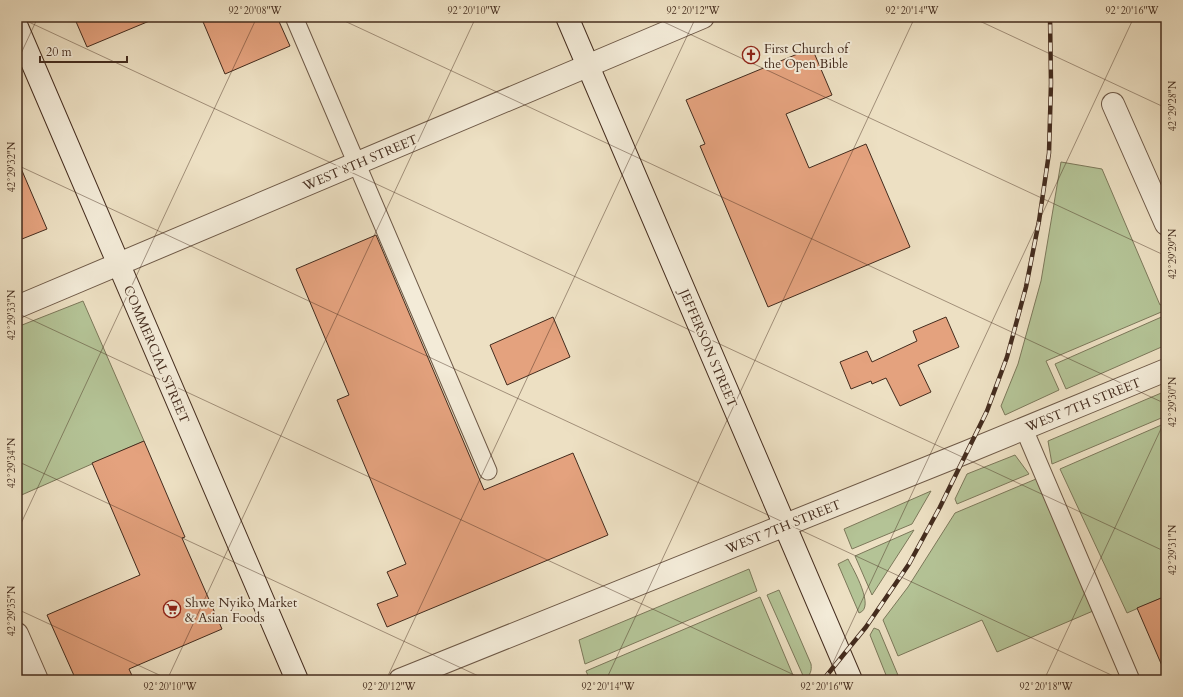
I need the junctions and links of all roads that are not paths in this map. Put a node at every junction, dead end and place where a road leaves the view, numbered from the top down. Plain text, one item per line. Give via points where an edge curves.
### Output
1 (294, 17) edge
2 (567, 17) edge
3 (703, 17) edge
4 (17, 27) edge
5 (588, 66) junction
6 (1113, 104) dead end
7 (357, 163) junction
8 (1166, 224) edge
9 (118, 264) junction
10 (17, 307) edge
11 (1166, 370) edge
12 (1024, 429) junction
13 (488, 471) dead end
14 (785, 525) junction
15 (17, 634) edge
16 (38, 680) edge
17 (297, 680) edge
18 (400, 680) edge
19 (851, 680) edge
20 (1131, 680) edge

1 - 7 lane
2 - 5 street, JEFFERSON STREET
3 - 5 street, WEST 8TH STREET
4 - 9 street, COMMERCIAL STREET
5 - 7 street, WEST 8TH STREET
5 - 14 street, JEFFERSON STREET
6 - 8 street
7 - 9 street, WEST 8TH STREET
7 - 13 lane
9 - 10 street, WEST 8TH STREET
9 - 17 street, COMMERCIAL STREET
11 - 12 street, WEST 7TH STREET
12 - 14 street, WEST 7TH STREET
12 - 20 lane
14 - 18 street, WEST 7TH STREET
14 - 19 street, JEFFERSON STREET
15 - 16 street

